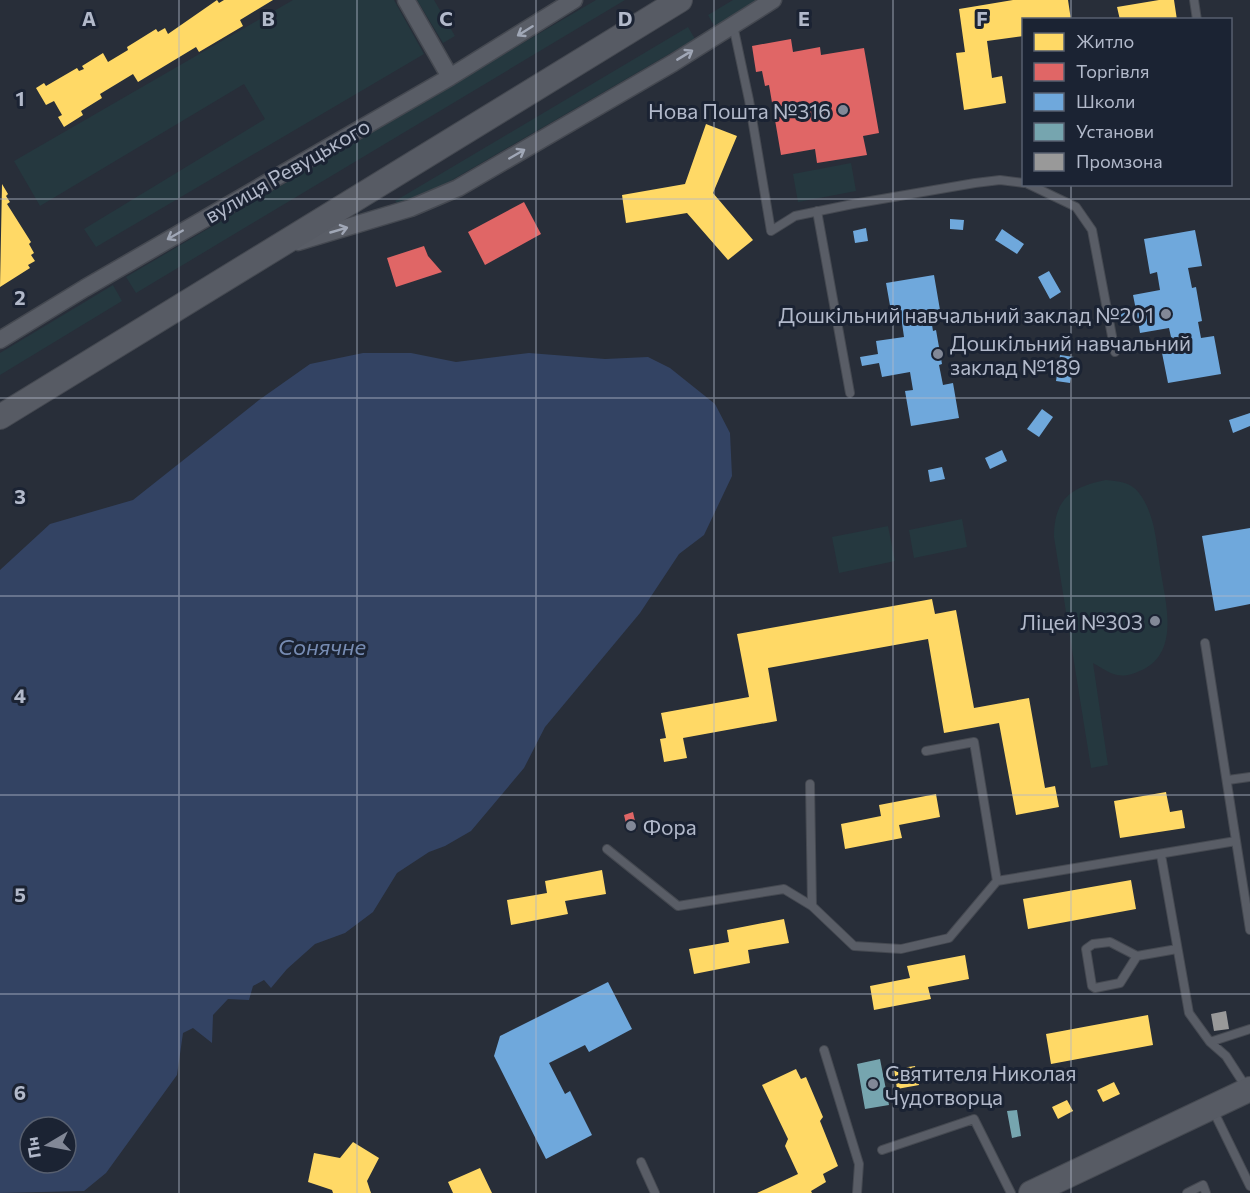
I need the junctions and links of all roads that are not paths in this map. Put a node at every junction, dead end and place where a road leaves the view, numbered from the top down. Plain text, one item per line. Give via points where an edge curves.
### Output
1 (406, 0) edge
2 (574, 0) edge
3 (680, 0) edge
4 (773, 0) edge
5 (1194, 0) edge
6 (1197, 18) edge
7 (733, 25) junction
8 (450, 77) junction
9 (1022, 183) edge
10 (1032, 186) edge
11 (816, 212) junction
12 (282, 246) junction
13 (2, 336) edge
14 (1114, 352) dead end
15 (850, 393) dead end
16 (0, 417) edge
17 (1205, 643) dead end
18 (926, 751) dead end
19 (1250, 777) edge
20 (1228, 780) junction
21 (810, 784) dead end
22 (1236, 841) junction
23 (607, 849) dead end
24 (1161, 855) junction
25 (997, 881) junction
26 (812, 906) junction
27 (1250, 930) edge
28 (1177, 949) junction
29 (1137, 956) junction
30 (1250, 1029) edge
31 (1210, 1042) junction
32 (824, 1050) dead end
33 (1249, 1090) edge
34 (1211, 1108) junction
35 (882, 1150) dead end
36 (641, 1162) dead end
37 (1250, 1186) edge
38 (656, 1193) edge
39 (857, 1193) edge
40 (1011, 1193) edge
41 (1031, 1193) edge
42 (1187, 1193) edge
43 (1206, 1193) edge

1 - 8 street
2 -> 8 street, вулиця Ревуцького
3 - 12 street
4 - 7 street
5 - 6 lane
7 - 11 lane via 771,231 795,216
12 -> 7 street via 411,208 458,188
8 -> 13 street, вулиця Ревуцького
9 - 11 lane via 975,183
10 - 14 lane via 1076,207 1092,230
11 - 15 lane
12 - 16 street
17 - 20 lane
18 - 25 lane via 974,742
19 - 20 lane
20 - 22 lane
21 - 26 lane
22 - 24 lane
22 - 27 lane
23 - 26 lane via 678,906 784,889
24 - 25 lane
24 - 28 lane
25 - 26 lane via 949,938 901,949 854,946
28 - 29 lane
28 - 31 lane via 1189,1013
29 - 29 lane via 1110,942 1088,946 1092,986 1120,983
30 - 31 lane
31 - 33 lane via 1226,1056
32 - 39 lane via 859,1164
33 - 34 street
34 - 37 lane
34 - 41 street
35 - 40 lane via 974,1119
36 - 38 lane
42 - 43 lane via 1203,1185

